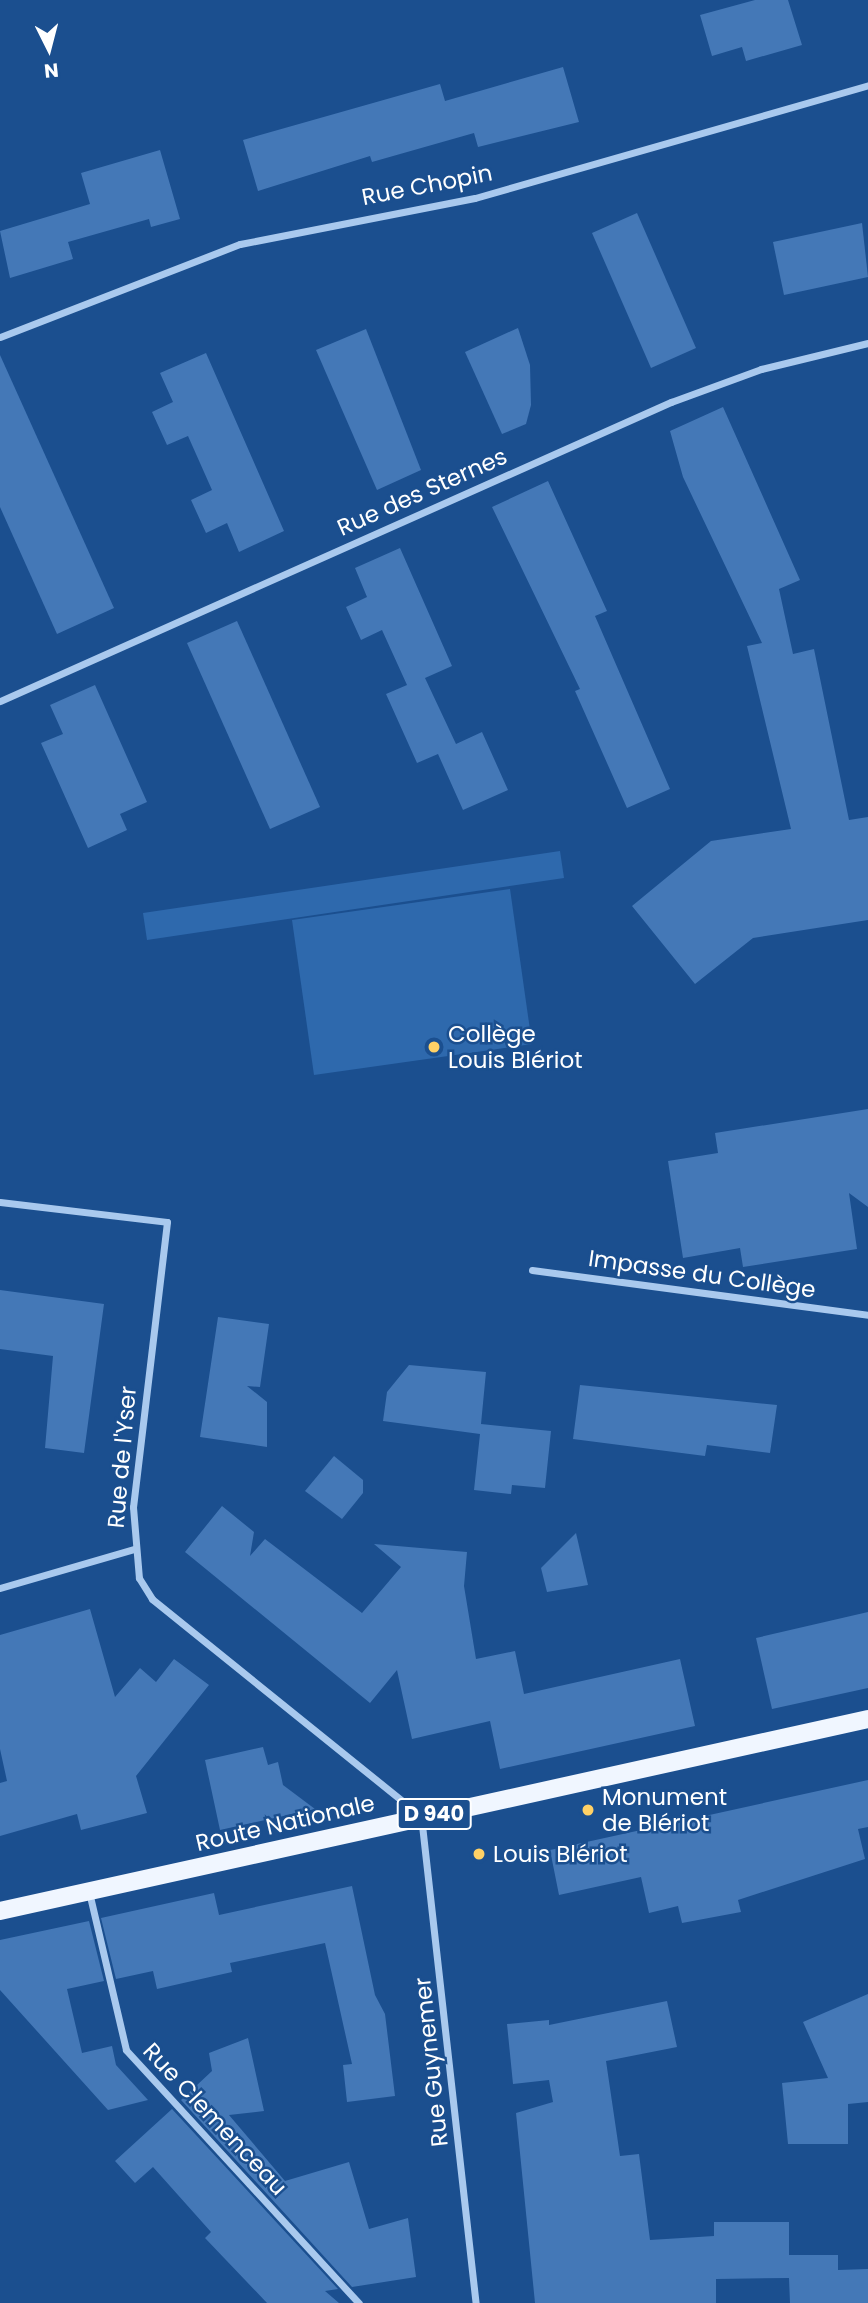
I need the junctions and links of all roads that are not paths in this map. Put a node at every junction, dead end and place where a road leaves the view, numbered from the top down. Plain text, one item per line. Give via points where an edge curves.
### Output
1 (868, 85) edge
2 (0, 337) edge
3 (868, 343) edge
4 (0, 701) edge
5 (0, 1202) edge
6 (532, 1270) dead end
7 (868, 1315) edge
8 (134, 1549) junction
9 (0, 1588) edge
10 (868, 1719) edge
11 (421, 1816) junction
12 (89, 1891) junction
13 (0, 1912) edge
14 (359, 2303) edge
15 (476, 2303) edge

1 - 2 street, Rue Chopin via 475,198 240,244
3 - 4 street, Rue des Sternes via 682,397
5 - 8 street, Rue de l'Yser via 167,1222 132,1507
6 - 7 street, Impasse du Collège
8 - 9 street
8 - 11 street, Rue de l'Yser via 139,1578 152,1599
10 - 11 main road, Route Nationale / D 940
11 - 12 main road, Route Nationale / D 940
11 - 15 street, Rue Guynemer
12 - 13 main road, Route Nationale / D 940
12 - 14 street, Rue Clemenceau via 126,2050

